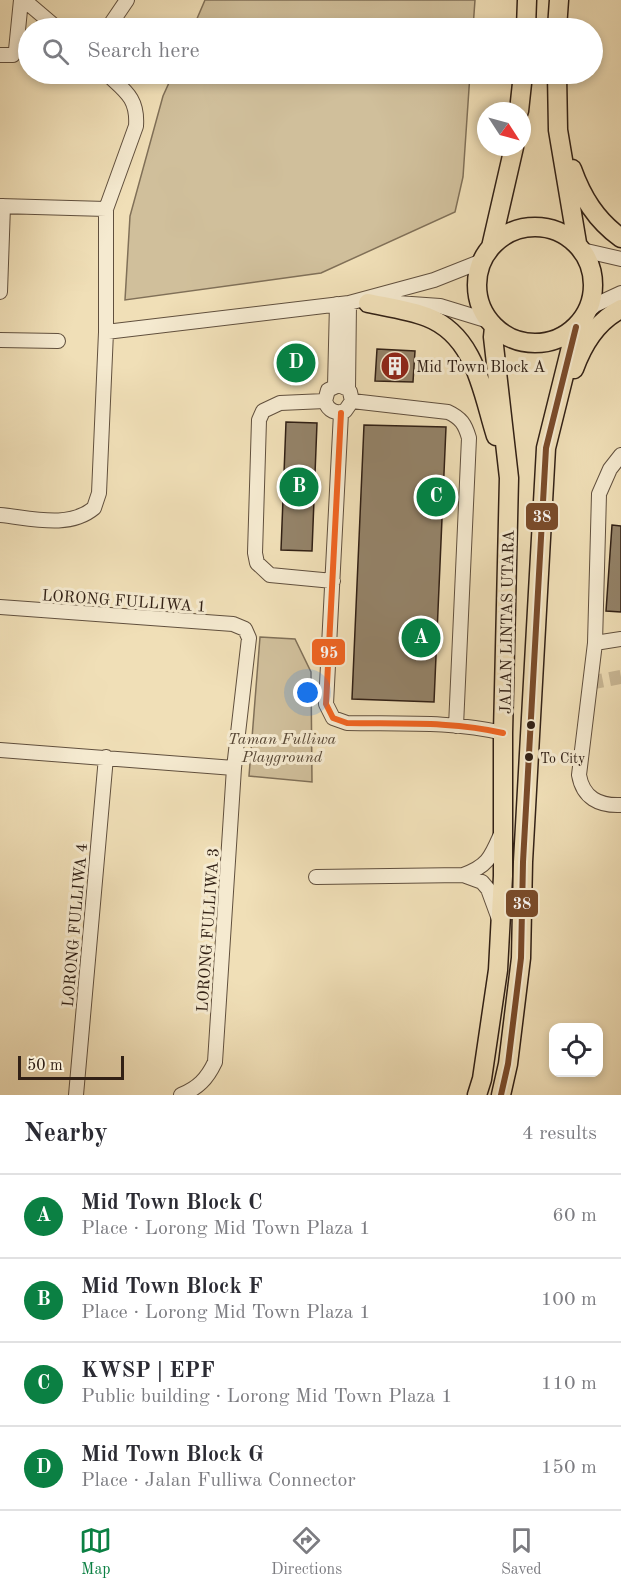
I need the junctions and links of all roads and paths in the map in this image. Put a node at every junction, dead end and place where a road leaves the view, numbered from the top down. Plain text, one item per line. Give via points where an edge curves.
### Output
1 (22, 0) edge
2 (127, 0) edge
3 (527, 0) edge
4 (559, 0) edge
5 (20, 18) edge
6 (44, 18) edge
7 (115, 18) edge
8 (526, 18) edge
9 (558, 18) edge
10 (18, 33) edge
11 (0, 55) edge
12 (116, 84) edge
13 (522, 84) edge
14 (557, 84) edge
15 (520, 102) edge
16 (558, 130) junction
17 (511, 156) edge
18 (1, 206) edge
19 (106, 210) junction
20 (621, 238) edge
21 (580, 246) junction
22 (487, 254) junction
23 (621, 259) edge
24 (0, 292) edge
25 (621, 293) edge
26 (352, 303) junction
27 (621, 309) edge
28 (587, 312) junction
29 (492, 324) junction
30 (576, 327) junction
31 (106, 332) junction
32 (0, 340) edge
33 (58, 341) dead end
34 (345, 392) junction
35 (325, 401) junction
36 (340, 413) junction
37 (546, 448) junction
38 (621, 455) edge
39 (509, 478) junction
40 (0, 515) edge
41 (333, 581) junction
42 (0, 608) edge
43 (245, 629) joint
44 (621, 639) edge
45 (595, 642) junction
46 (456, 726) junction
47 (503, 734) junction
48 (0, 750) edge
49 (106, 758) junction
50 (234, 768) junction
51 (621, 806) edge
52 (503, 830) junction
53 (463, 875) junction
54 (316, 876) dead end
55 (501, 923) junction
56 (76, 1095) edge
57 (181, 1095) edge
58 (477, 1095) edge
59 (501, 1095) edge

1 - 5 street
1 - 6 street
2 - 7 street
3 - 8 main road
4 - 9 main road
10 - 11 street via 13,55
12 - 19 street via 133,100 136,116
13 - 15 main road
14 - 16 main road
16 - 20 main road via 586,202
16 - 21 main road
17 - 22 main road
18 - 19 street
18 - 24 street
19 - 31 street
21 - 22 main road via 561,232 543,227 524,228 506,235
21 - 23 street
21 - 28 main road via 592,269 594,291
22 - 26 street via 434,280
22 - 29 main road via 477,292
25 - 28 street
26 - 29 street via 427,304 455,309
26 - 31 street
26 - 34 street
26 - 39 main road via 425,316 454,332 473,361
27 - 37 main road via 590,335
28 - 30 main road
29 - 30 main road via 513,339 535,344 557,339
29 - 39 main road, JALAN LINTAS UTARA
30 - 37 main road, JALAN LINTAS UTARA
31 - 40 street via 99,493 94,508 76,519 63,520
32 - 33 street
34 - 35 street via 328,390
34 - 36 street via 348,409
34 - 46 street via 448,412 466,426 469,438
35 - 36 street via 332,411
35 - 41 street via 280,403 263,411 259,420 255,553 257,563 270,575
36 - 41 street
37 - 59 main road, JALAN LINTAS UTARA via 521,958
38 - 45 street via 599,494
39 - 47 main road, JALAN LINTAS UTARA
41 - 46 street via 326,704 333,718 347,723
42 - 43 street, LORONG FULLIWA 1 via 233,624
43 - 50 street, LORONG FULLIWA 3 via 249,648
44 - 45 street
45 - 51 street via 579,775 581,787 589,797 598,803
46 - 47 street
47 - 52 main road, JALAN LINTAS UTARA
48 - 49 street
49 - 50 street
49 - 56 street, LORONG FULLIWA 4
50 - 57 street, LORONG FULLIWA 3 via 215,1062 196,1088
52 - 53 street via 492,857 479,869
52 - 55 main road, JALAN LINTAS UTARA
53 - 54 street
53 - 55 street via 482,882
55 - 58 main road, JALAN LINTAS UTARA via 498,970

